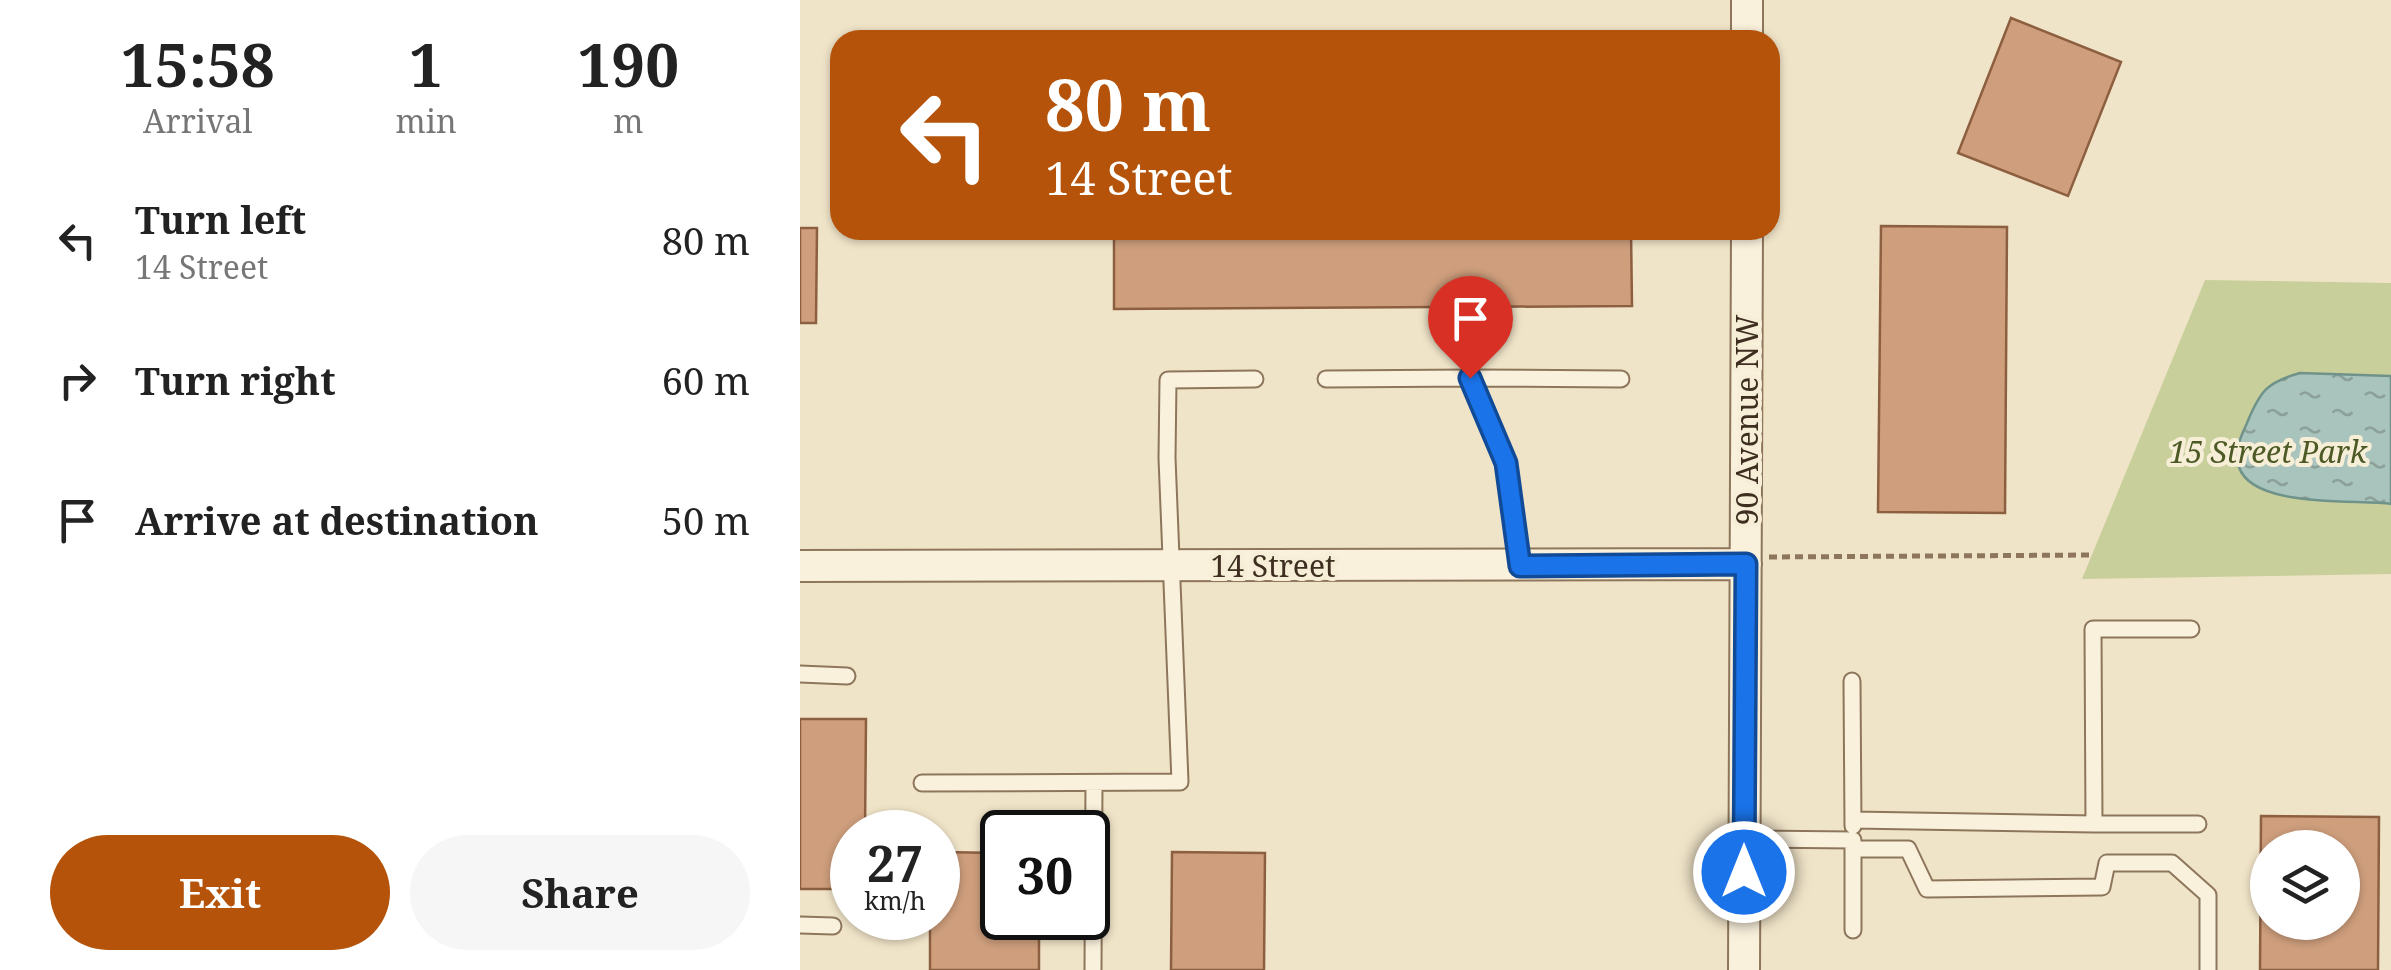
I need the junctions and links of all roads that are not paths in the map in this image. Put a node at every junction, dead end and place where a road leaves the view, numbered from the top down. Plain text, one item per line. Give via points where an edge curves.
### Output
1 (1747, 0) edge
2 (1747, 30) edge
3 (1747, 240) edge
4 (1470, 378) junction
5 (1256, 379) dead end
6 (1326, 379) dead end
7 (1621, 379) dead end
8 (1746, 561) junction
9 (1172, 565) junction
10 (800, 566) edge
11 (1520, 566) junction
12 (2191, 629) dead end
13 (800, 674) edge
14 (847, 676) dead end
15 (1852, 681) dead end
16 (922, 783) dead end
17 (1094, 783) junction
18 (1853, 820) junction
19 (2094, 824) junction
20 (2198, 824) dead end
21 (1745, 838) junction
22 (1853, 844) junction
23 (800, 926) edge
24 (830, 926) edge
25 (1854, 930) dead end
26 (1093, 970) edge
27 (1744, 970) edge
28 (2208, 970) edge

1 - 2 street
3 - 8 street, 90 Avenue NW
4 - 6 lane
4 - 7 lane
4 - 11 lane via 1506,463
5 - 9 lane via 1168,380
8 - 11 street, 14 Street
8 - 21 street, 90 Avenue NW
9 - 10 street, 14 Street
9 - 11 street, 14 Street
9 - 17 lane via 1180,782
12 - 19 lane via 2093,629
13 - 14 lane
15 - 18 lane
16 - 17 lane
17 - 26 lane
18 - 19 lane
18 - 22 lane
19 - 20 lane
21 - 22 lane
21 - 27 street, 90 Avenue NW
22 - 25 lane
22 - 28 lane via 1908,849 1927,888 2102,887 2106,863 2172,863 2208,895
23 - 24 lane

